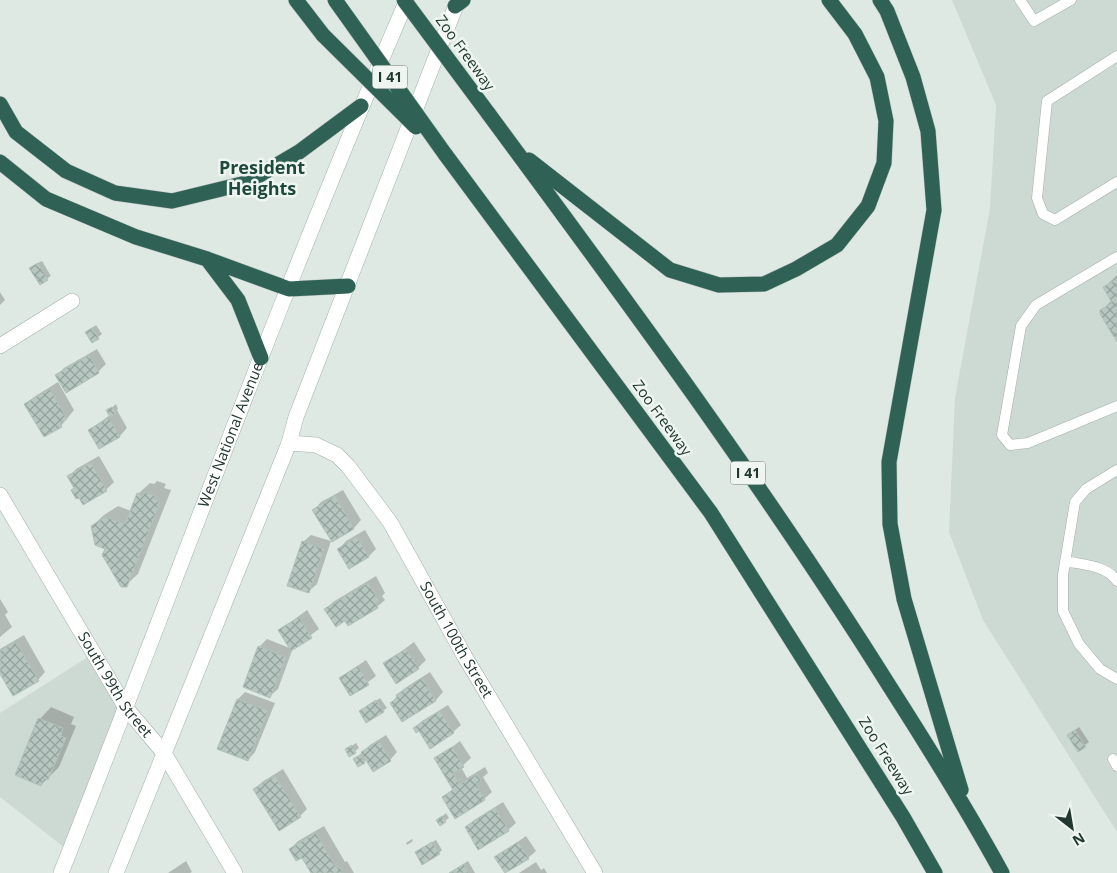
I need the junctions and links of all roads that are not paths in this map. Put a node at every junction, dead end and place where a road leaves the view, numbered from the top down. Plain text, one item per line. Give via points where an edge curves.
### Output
1 (296, 0) edge
2 (335, 0) edge
3 (405, 0) edge
4 (829, 0) edge
5 (880, 0) edge
6 (1020, 0) edge
7 (1071, 0) edge
8 (459, 2) edge
9 (1117, 56) edge
10 (0, 104) edge
11 (361, 106) junction
12 (514, 148) junction
13 (444, 154) junction
14 (0, 162) edge
15 (1117, 182) edge
16 (1117, 257) edge
17 (207, 259) junction
18 (348, 286) junction
19 (289, 289) junction
20 (72, 301) dead end
21 (0, 346) edge
22 (261, 358) junction
23 (1117, 406) edge
24 (289, 443) junction
25 (1117, 470) edge
26 (0, 495) edge
27 (1065, 561) junction
28 (1117, 581) edge
29 (1117, 679) edge
30 (126, 708) junction
31 (164, 753) junction
32 (966, 808) junction
33 (61, 873) edge
34 (116, 873) edge
35 (235, 873) edge
36 (595, 873) edge
37 (935, 873) edge
38 (1002, 873) edge

1 - 13 highway, bridge via 322,35
2 - 13 highway, Zoo Freeway / I 41, bridge
3 - 11 main road, West National Avenue
3 - 12 highway, Zoo Freeway / I 41, bridge
4 - 12 highway via 855,34 877,77 886,121 884,162 868,206 837,245 764,284 719,284 670,270
5 - 32 highway via 913,77 928,131 934,210 889,462 890,524 904,599
6 - 7 lane via 1034,21
8 - 18 main road
9 - 15 lane via 1048,101 1037,198 1043,214 1055,220
10 - 11 highway via 16,132 66,171 115,193 172,201 246,183 300,152
11 - 19 main road, West National Avenue
12 - 32 highway, Zoo Freeway / I 41 via 703,407 841,608
13 - 37 highway, Zoo Freeway / I 41 via 711,513 898,808
14 - 17 highway via 46,200 136,237
16 - 23 lane via 1036,305 1021,326 1002,435 1010,445 1028,443
17 - 19 highway
17 - 22 highway via 238,300
18 - 19 highway
18 - 24 main road via 296,417
19 - 22 main road, West National Avenue
20 - 21 main road
22 - 30 main road, West National Avenue
24 - 31 main road
24 - 36 main road, South 100th Street via 316,445 337,456 390,522 465,656
25 - 27 lane via 1086,489 1075,502
26 - 30 main road, South 99th Street
27 - 28 lane via 1102,569
27 - 29 lane via 1063,611 1079,644 1100,669
30 - 31 main road, South 99th Street
30 - 33 main road, West National Avenue
31 - 34 main road
31 - 35 main road, South 99th Street
32 - 38 highway, Zoo Freeway / I 41

